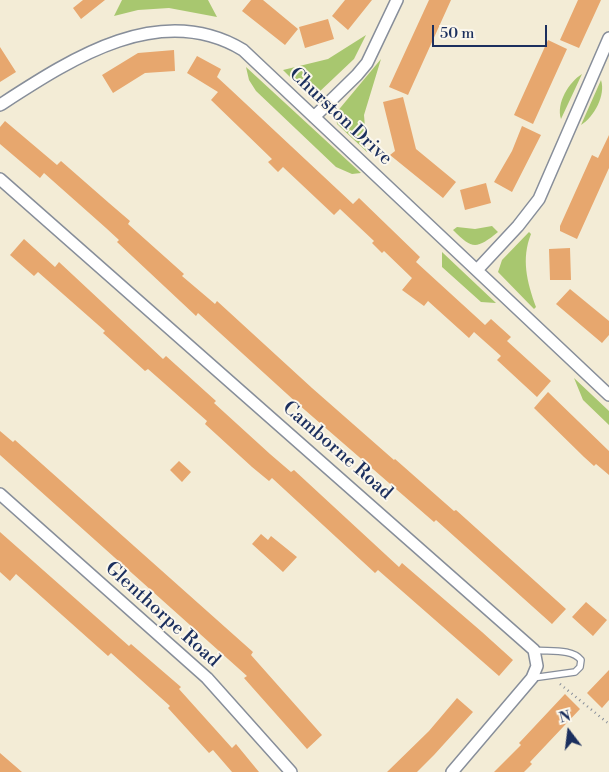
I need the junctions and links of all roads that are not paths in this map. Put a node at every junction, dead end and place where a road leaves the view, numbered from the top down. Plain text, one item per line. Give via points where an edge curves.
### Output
1 (396, 0) edge
2 (609, 38) edge
3 (0, 105) edge
4 (314, 117) junction
5 (0, 179) edge
6 (477, 270) junction
7 (609, 395) edge
8 (0, 494) edge
9 (534, 650) junction
10 (532, 678) junction
11 (291, 772) edge
12 (452, 772) edge

1 - 4 street via 366,62
2 - 6 street via 538,199
3 - 4 street, Churston Drive via 72,58 122,32 142,26 179,25 216,33 231,40
4 - 6 street, Churston Drive
5 - 9 street, Camborne Road
6 - 7 street, Churston Drive
8 - 11 street, Glenthorpe Road via 207,678
9 - 10 street via 538,666
9 - 10 lane via 570,652 581,660 575,672
10 - 12 street

